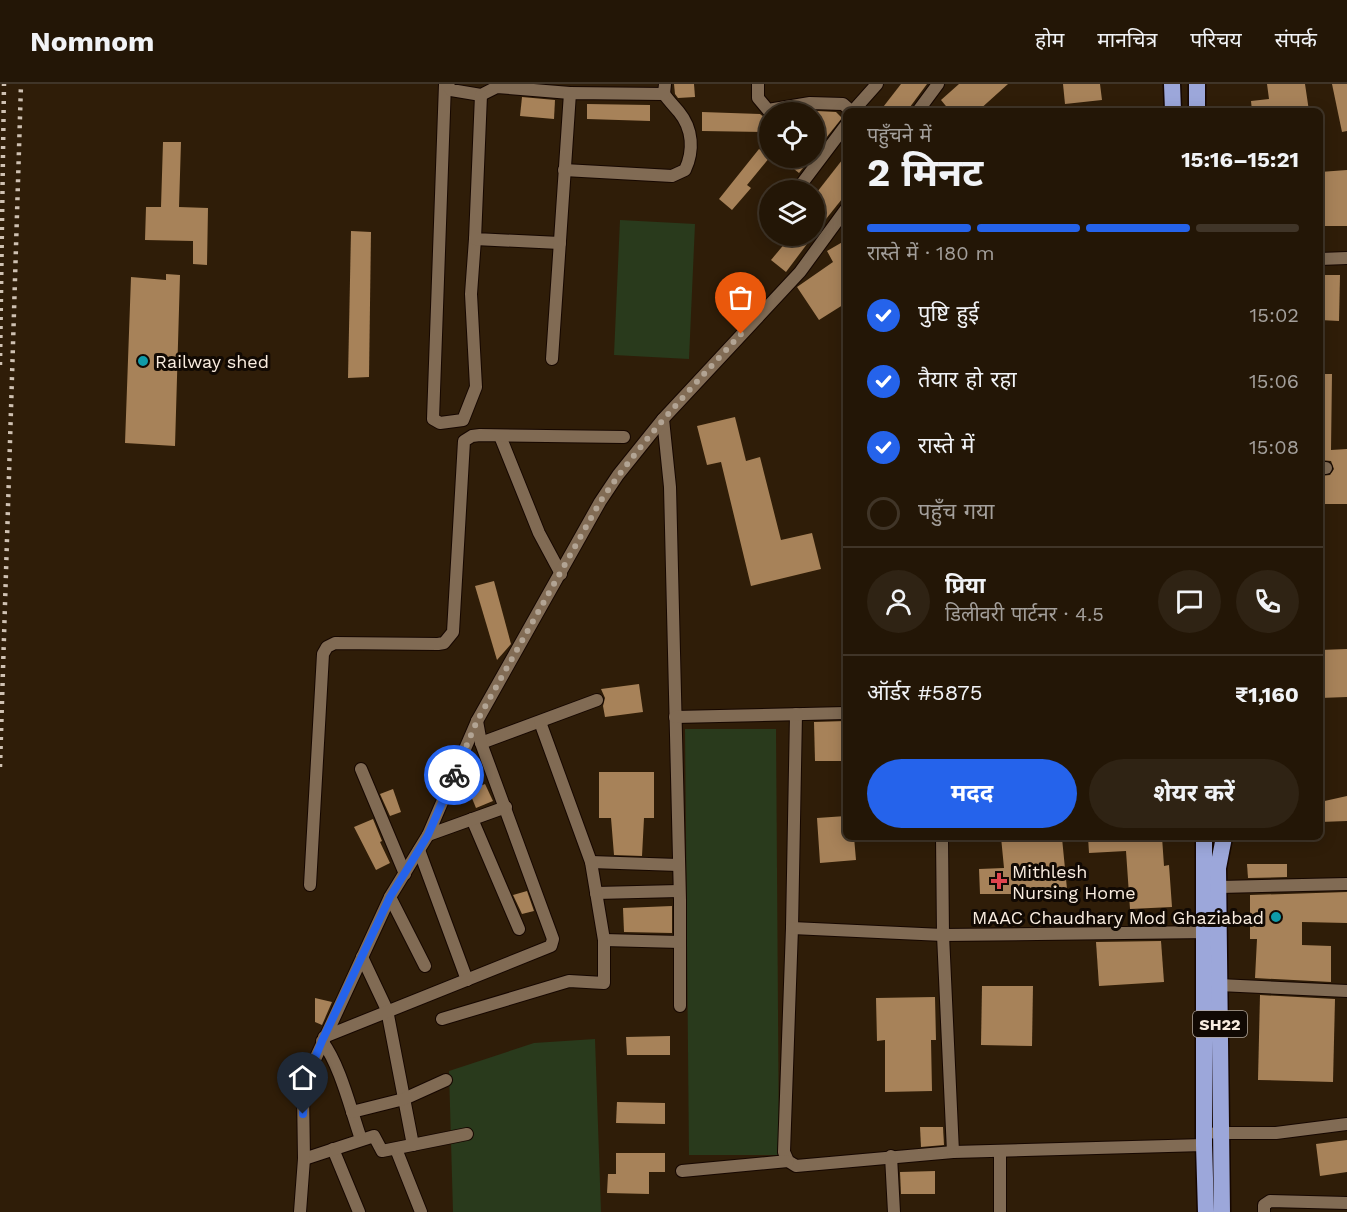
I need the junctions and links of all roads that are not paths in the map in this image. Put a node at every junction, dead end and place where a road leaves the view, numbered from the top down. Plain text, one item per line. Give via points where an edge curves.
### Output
1 (446, 84) edge
2 (758, 84) edge
3 (877, 84) edge
4 (938, 84) edge
5 (1172, 84) edge
6 (1197, 84) edge
7 (665, 89) edge
8 (570, 93) junction
9 (481, 95) junction
10 (848, 108) edge
11 (855, 108) edge
12 (920, 108) edge
13 (1173, 108) edge
14 (1197, 108) edge
15 (843, 129) edge
16 (564, 170) junction
17 (805, 180) edge
18 (843, 213) edge
19 (475, 239) junction
20 (560, 243) junction
21 (1347, 258) edge
22 (1323, 259) edge
23 (552, 359) dead end
24 (663, 419) junction
25 (500, 436) junction
26 (624, 437) dead end
27 (561, 574) junction
28 (597, 700) dead end
29 (843, 713) edge
30 (796, 714) junction
31 (675, 717) junction
32 (477, 721) junction
33 (540, 722) junction
34 (482, 743) junction
35 (361, 769) dead end
36 (506, 807) junction
37 (472, 819) junction
38 (428, 835) junction
39 (942, 840) edge
40 (1204, 840) edge
41 (1223, 840) edge
42 (419, 850) junction
43 (591, 862) junction
44 (678, 865) junction
45 (405, 874) junction
46 (1347, 884) edge
47 (310, 885) dead end
48 (1219, 887) junction
49 (680, 891) junction
50 (596, 893) junction
51 (390, 897) junction
52 (792, 928) junction
53 (519, 929) dead end
54 (1211, 932) junction
55 (943, 935) junction
56 (604, 940) junction
57 (680, 942) junction
58 (362, 957) junction
59 (425, 966) dead end
60 (467, 980) junction
61 (1219, 986) junction
62 (1347, 991) edge
63 (680, 1006) dead end
64 (387, 1010) junction
65 (442, 1019) dead end
66 (323, 1039) junction
67 (446, 1080) dead end
68 (404, 1099) junction
69 (352, 1112) junction
70 (1347, 1124) edge
71 (1222, 1133) junction
72 (467, 1134) dead end
73 (361, 1138) junction
74 (1204, 1138) junction
75 (413, 1145) junction
76 (333, 1149) junction
77 (396, 1149) junction
78 (953, 1152) junction
79 (1000, 1152) junction
80 (891, 1156) junction
81 (304, 1159) junction
82 (788, 1161) junction
83 (682, 1171) dead end
84 (1347, 1203) edge
85 (300, 1212) edge
86 (359, 1212) edge
87 (421, 1212) edge
88 (894, 1212) edge
89 (1000, 1212) edge
90 (1206, 1212) edge
91 (1222, 1212) edge
92 (1264, 1212) edge

1 - 9 street via 451,90
1 - 19 street via 433,419 440,423 463,420 477,387 471,294
2 - 10 street via 758,98 768,110 810,103 843,104
3 - 11 street
4 - 12 street
5 - 13 highway
6 - 14 highway
7 - 8 street
7 - 16 street via 687,124 691,138 684,170 672,176
8 - 9 street via 497,87
8 - 16 street
9 - 19 street
15 - 17 street
16 - 20 street
18 - 24 street via 800,272
19 - 20 street
20 - 23 street
21 - 22 street
24 - 27 street via 600,502
24 - 31 street via 670,487
25 - 26 street
25 - 27 street via 539,532
25 - 47 street via 472,436 464,441 453,632 449,639 438,644 335,643 323,654
27 - 32 street
28 - 33 street
29 - 30 street
30 - 31 street
30 - 52 street
31 - 44 street
32 - 34 street
32 - 38 street
33 - 34 street
33 - 43 street
34 - 36 street
35 - 45 street
36 - 37 street
36 - 60 street via 553,939 546,950
37 - 38 street
37 - 53 street
38 - 42 street
39 - 55 street
40 - 54 highway, SH22
41 - 48 highway, SH22
42 - 45 street
42 - 60 street
43 - 44 street
43 - 50 street
44 - 49 street
45 - 51 street
46 - 48 street
48 - 54 highway, SH22
49 - 50 street
49 - 57 street
50 - 56 street
51 - 58 street
51 - 59 street
52 - 55 street
52 - 82 street via 784,1152
54 - 55 street
54 - 61 highway, SH22
54 - 74 highway, SH22
55 - 78 street
56 - 57 street
56 - 65 street via 603,983 569,981
57 - 63 street
58 - 64 street
58 - 66 street
60 - 64 street
61 - 62 street
61 - 71 highway, SH22
64 - 66 street
64 - 68 street
66 - 69 street
66 - 81 street via 305,1082
67 - 68 street
68 - 69 street
68 - 75 street
69 - 73 street
70 - 71 street via 1276,1133
71 - 74 street
71 - 91 highway, SH22
72 - 75 street
73 - 76 street
73 - 77 street via 374,1136 382,1151
74 - 79 street
74 - 90 highway, SH22
75 - 77 street
76 - 81 street
76 - 86 street
77 - 87 street
78 - 79 street
78 - 80 street
79 - 89 street
80 - 82 street via 796,1166
80 - 88 street
81 - 85 street
82 - 83 street
84 - 92 street via 1270,1201 1264,1205

